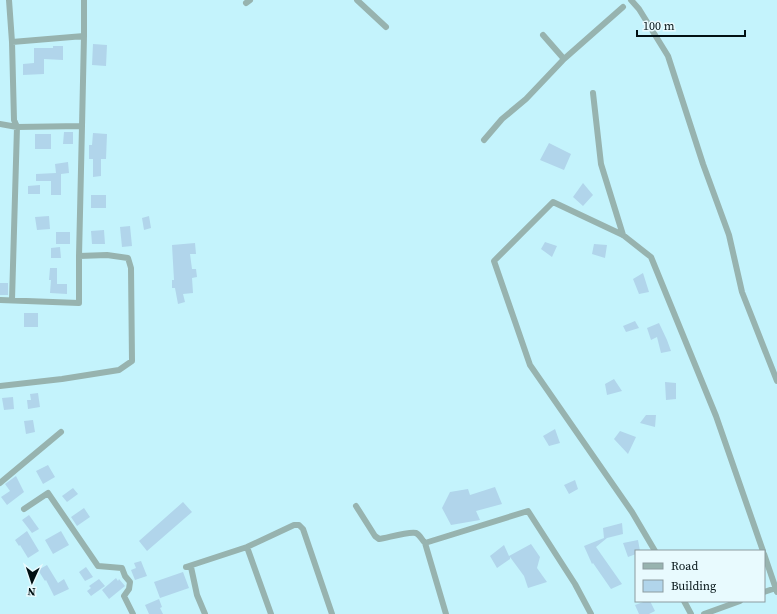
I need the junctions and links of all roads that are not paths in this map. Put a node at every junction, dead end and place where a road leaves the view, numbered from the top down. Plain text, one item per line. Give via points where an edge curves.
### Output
1 (9, 0) edge
2 (84, 0) edge
3 (357, 0) edge
4 (631, 0) edge
5 (623, 7) dead end
6 (386, 28) dead end
7 (543, 35) dead end
8 (84, 36) junction
9 (12, 42) junction
10 (564, 59) junction
11 (593, 93) dead end
12 (0, 124) edge
13 (82, 126) junction
14 (17, 127) junction
15 (484, 140) dead end
16 (623, 234) junction
17 (79, 256) junction
18 (0, 300) edge
19 (12, 300) junction
20 (777, 381) edge
21 (0, 386) edge
22 (61, 432) dead end
23 (0, 483) edge
24 (356, 506) dead end
25 (24, 509) dead end
26 (424, 543) junction
27 (247, 547) junction
28 (654, 550) edge
29 (763, 550) edge
30 (765, 557) edge
31 (776, 590) edge
32 (765, 592) edge
33 (685, 602) edge
34 (737, 602) edge
35 (133, 614) edge
36 (205, 614) edge
37 (271, 614) edge
38 (332, 614) edge
39 (446, 614) edge
40 (591, 614) edge
41 (691, 614) edge
42 (704, 614) edge

1 - 9 street
2 - 8 street
3 - 6 street
4 - 20 street via 668,56 702,164 729,236 742,292
5 - 10 street
7 - 10 street
8 - 9 street
8 - 13 street
9 - 14 street via 14,120
10 - 15 street
11 - 16 street via 600,164
12 - 14 street
13 - 14 street
13 - 17 street
14 - 19 street
16 - 28 street via 554,202 494,261 530,365 632,512
16 - 29 street via 651,257 716,416
17 - 19 street via 79,303
17 - 21 street via 107,255 128,258 132,268 132,361 119,370
18 - 19 street
22 - 23 street
24 - 26 street via 379,539 416,533
25 - 35 street via 48,493 98,566 122,568 130,582 124,596
26 - 39 street
26 - 40 street via 528,511 575,584
27 - 36 street via 186,567 192,567 197,595
27 - 37 street
27 - 38 street via 299,524 303,529
30 - 31 street
31 - 32 street
33 - 41 street
34 - 42 street

